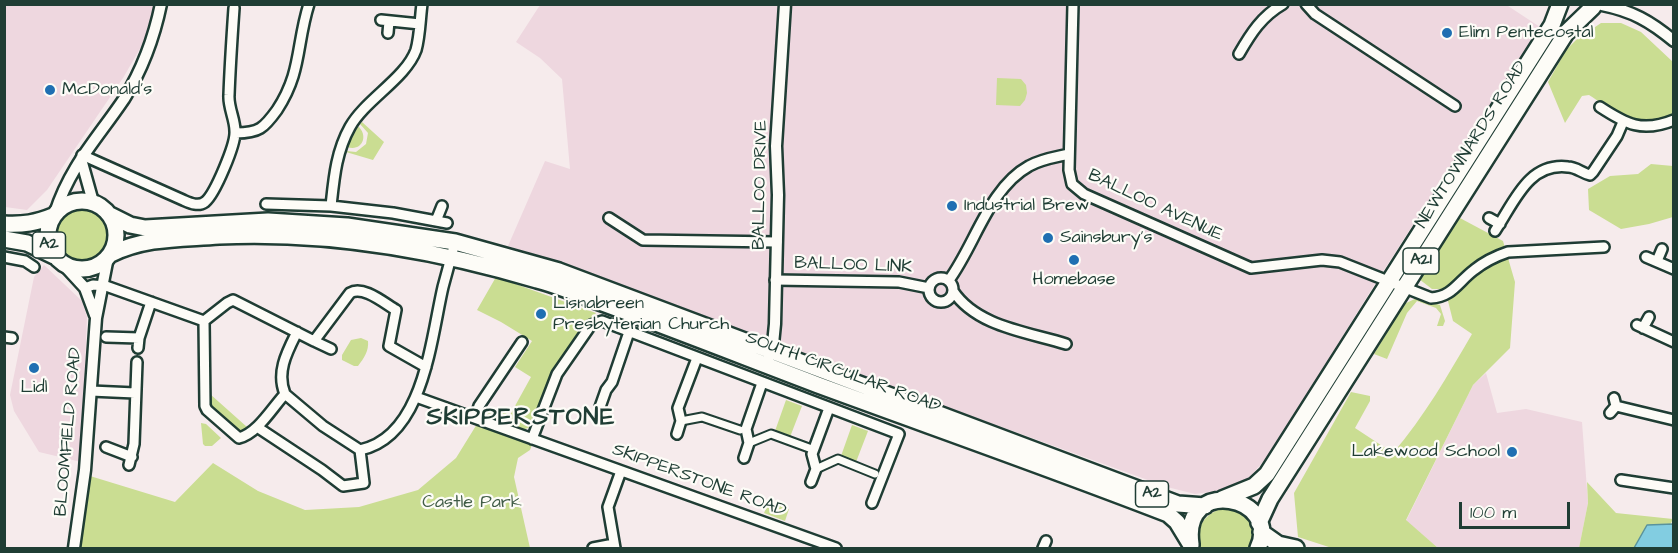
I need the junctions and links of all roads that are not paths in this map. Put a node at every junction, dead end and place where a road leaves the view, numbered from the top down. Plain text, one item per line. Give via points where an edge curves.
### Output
1 (161, 4) edge
2 (309, 4) edge
3 (422, 4) edge
4 (785, 4) edge
5 (1073, 4) edge
6 (1283, 4) edge
7 (1306, 4) edge
8 (1560, 4) edge
9 (1577, 4) edge
10 (1634, 4) edge
11 (1599, 6) edge
12 (234, 8) dead end
13 (1644, 18) junction
14 (420, 24) junction
15 (388, 33) dead end
16 (1674, 41) edge
17 (1239, 54) dead end
18 (1455, 106) dead end
19 (1600, 107) dead end
20 (1674, 120) edge
21 (1623, 122) junction
22 (236, 134) junction
23 (1069, 154) junction
24 (81, 157) junction
25 (93, 202) junction
26 (266, 204) dead end
27 (331, 206) junction
28 (442, 206) dead end
29 (54, 214) junction
30 (110, 215) junction
31 (609, 218) dead end
32 (1489, 218) dead end
33 (436, 221) junction
34 (447, 223) dead end
35 (4, 225) edge
36 (4, 239) edge
37 (777, 242) junction
38 (1604, 247) dead end
39 (453, 249) junction
40 (1662, 249) dead end
41 (110, 256) junction
42 (4, 257) edge
43 (1646, 257) dead end
44 (58, 260) junction
45 (1657, 261) junction
46 (34, 267) dead end
47 (1674, 269) edge
48 (776, 280) junction
49 (949, 280) junction
50 (1397, 285) junction
51 (103, 286) junction
52 (85, 288) junction
53 (929, 288) junction
54 (953, 291) junction
55 (151, 302) junction
56 (1649, 317) dead end
57 (96, 318) junction
58 (204, 321) junction
59 (297, 332) junction
60 (629, 333) junction
61 (106, 338) dead end
62 (314, 340) junction
63 (1673, 341) edge
64 (522, 342) dead end
65 (1066, 344) dead end
66 (331, 349) dead end
67 (697, 358) junction
68 (768, 358) junction
69 (136, 362) dead end
70 (426, 367) junction
71 (762, 383) junction
72 (91, 391) junction
73 (135, 393) junction
74 (285, 394) junction
75 (416, 397) junction
76 (1613, 406) dead end
77 (600, 407) dead end
78 (830, 408) junction
79 (475, 418) junction
80 (1674, 420) edge
81 (681, 422) junction
82 (257, 427) junction
83 (740, 430) dead end
84 (677, 434) dead end
85 (532, 439) junction
86 (749, 443) junction
87 (106, 447) dead end
88 (809, 448) dead end
89 (360, 450) junction
90 (744, 458) dead end
91 (816, 469) junction
92 (621, 471) junction
93 (875, 474) dead end
94 (1622, 480) dead end
95 (812, 482) dead end
96 (1674, 488) edge
97 (1222, 499) junction
98 (872, 503) dead end
99 (1205, 506) junction
100 (1260, 527) junction
101 (615, 546) edge
102 (1192, 547) edge
103 (74, 549) edge
104 (593, 549) edge
105 (836, 549) edge
106 (1258, 549) edge
107 (1296, 549) edge

1 - 24 street via 145,59 124,98
2 - 22 street via 288,92 266,125
3 - 14 street
4 - 37 street, BALLOO DRIVE via 776,146
5 - 23 street, BALLOO AVENUE
6 - 17 street via 1259,23
7 - 18 street via 1315,14
8 - 50 highway, NEWTOWNARDS ROAD / A21 via 1552,25
9 - 11 highway
10 - 13 street
11 - 13 street via 1622,9
11 - 50 highway, NEWTOWNARDS ROAD / A21 via 1566,33 1462,196
12 - 22 street via 228,99
13 - 16 street
14 - 15 street via 385,20
14 - 27 street via 416,49 409,62 354,120 345,137 335,164
19 - 21 street
20 - 21 street via 1648,126
21 - 32 street via 1590,175 1572,167 1552,165 1534,174 1498,228
22 - 24 street via 210,196 199,204
23 - 49 street via 1045,159 1019,172 999,193
23 - 50 street, BALLOO AVENUE via 1072,184 1084,195 1237,263 1257,268 1322,260 1340,262
24 - 25 street
24 - 29 street
25 - 29 highway, A2 via 72,202
25 - 30 highway, A2
26 - 27 street
27 - 33 street
28 - 33 street
29 - 35 highway, A2 via 31,224
29 - 44 highway, A2 via 47,232 50,248
30 - 39 highway, SOUTH CIRCULAR ROAD / A2 via 145,228 268,221 347,226
30 - 41 highway via 117,235
31 - 37 street via 643,240
33 - 34 street
36 - 44 highway, A2 via 27,243
37 - 48 street, BALLOO DRIVE
38 - 50 street, BALLOO AVENUE via 1508,252 1474,269 1444,298 1431,298
39 - 41 highway, SOUTH CIRCULAR ROAD / A2 via 307,236 247,235 150,240
39 - 68 highway, SOUTH CIRCULAR ROAD / A2
39 - 70 street
40 - 45 street
41 - 44 highway, A2 via 101,264 81,270
41 - 51 street, BLOOMFIELD ROAD
42 - 46 street
43 - 45 street
44 - 52 street, BLOOMFIELD ROAD
45 - 47 street
48 - 53 street, BALLOO LINK via 899,282
48 - 68 street, BALLOO DRIVE via 775,324
49 - 53 street via 938,278
49 - 54 street
50 - 97 highway, NEWTOWNARDS ROAD / A21 via 1349,344 1267,474 1254,486
50 - 100 highway, NEWTOWNARDS ROAD / A21 via 1270,499
51 - 52 street
51 - 55 street
51 - 57 street, BLOOMFIELD ROAD
52 - 57 street, BLOOMFIELD ROAD
53 - 54 street via 932,298 939,302 950,298
54 - 65 street via 969,309 996,323
55 - 58 street
55 - 61 street via 138,343
56 - 63 street via 1640,327
57 - 72 street, BLOOMFIELD ROAD
58 - 59 street via 233,300
58 - 82 street via 207,410 239,438
59 - 62 street
59 - 74 street via 282,364
60 - 67 street
60 - 77 street
60 - 85 street via 602,321 591,325 557,375
62 - 66 street
62 - 70 street via 350,293 362,291 396,310 389,346
64 - 79 street
67 - 71 street
67 - 81 street via 678,408
68 - 99 highway, SOUTH CIRCULAR ROAD / A2 via 1178,504
68 - 102 highway, SOUTH CIRCULAR ROAD / A2 via 859,400 1168,513
69 - 73 street
70 - 75 street
71 - 78 street
71 - 86 street via 746,429
72 - 73 street
72 - 103 street, BLOOMFIELD ROAD
73 - 87 street via 131,461
74 - 82 street
74 - 89 street
75 - 79 street, SKIPPERSTONE ROAD
75 - 89 street via 390,435 374,447
76 - 80 street
78 - 91 street via 812,454
78 - 98 street via 899,434
79 - 85 street, SKIPPERSTONE ROAD
81 - 83 street via 702,417
81 - 84 street
82 - 89 street via 343,486 364,483
85 - 92 street, SKIPPERSTONE ROAD
86 - 88 street via 771,434
86 - 90 street
91 - 93 street via 838,459
91 - 95 street
92 - 101 street via 608,507
92 - 105 street, SKIPPERSTONE ROAD
94 - 96 street
97 - 99 highway, A2
97 - 100 highway via 1248,507
99 - 102 highway, A2 via 1191,523
100 - 106 highway, NEWTOWNARDS ROAD
100 - 107 highway via 1278,544
101 - 104 street

